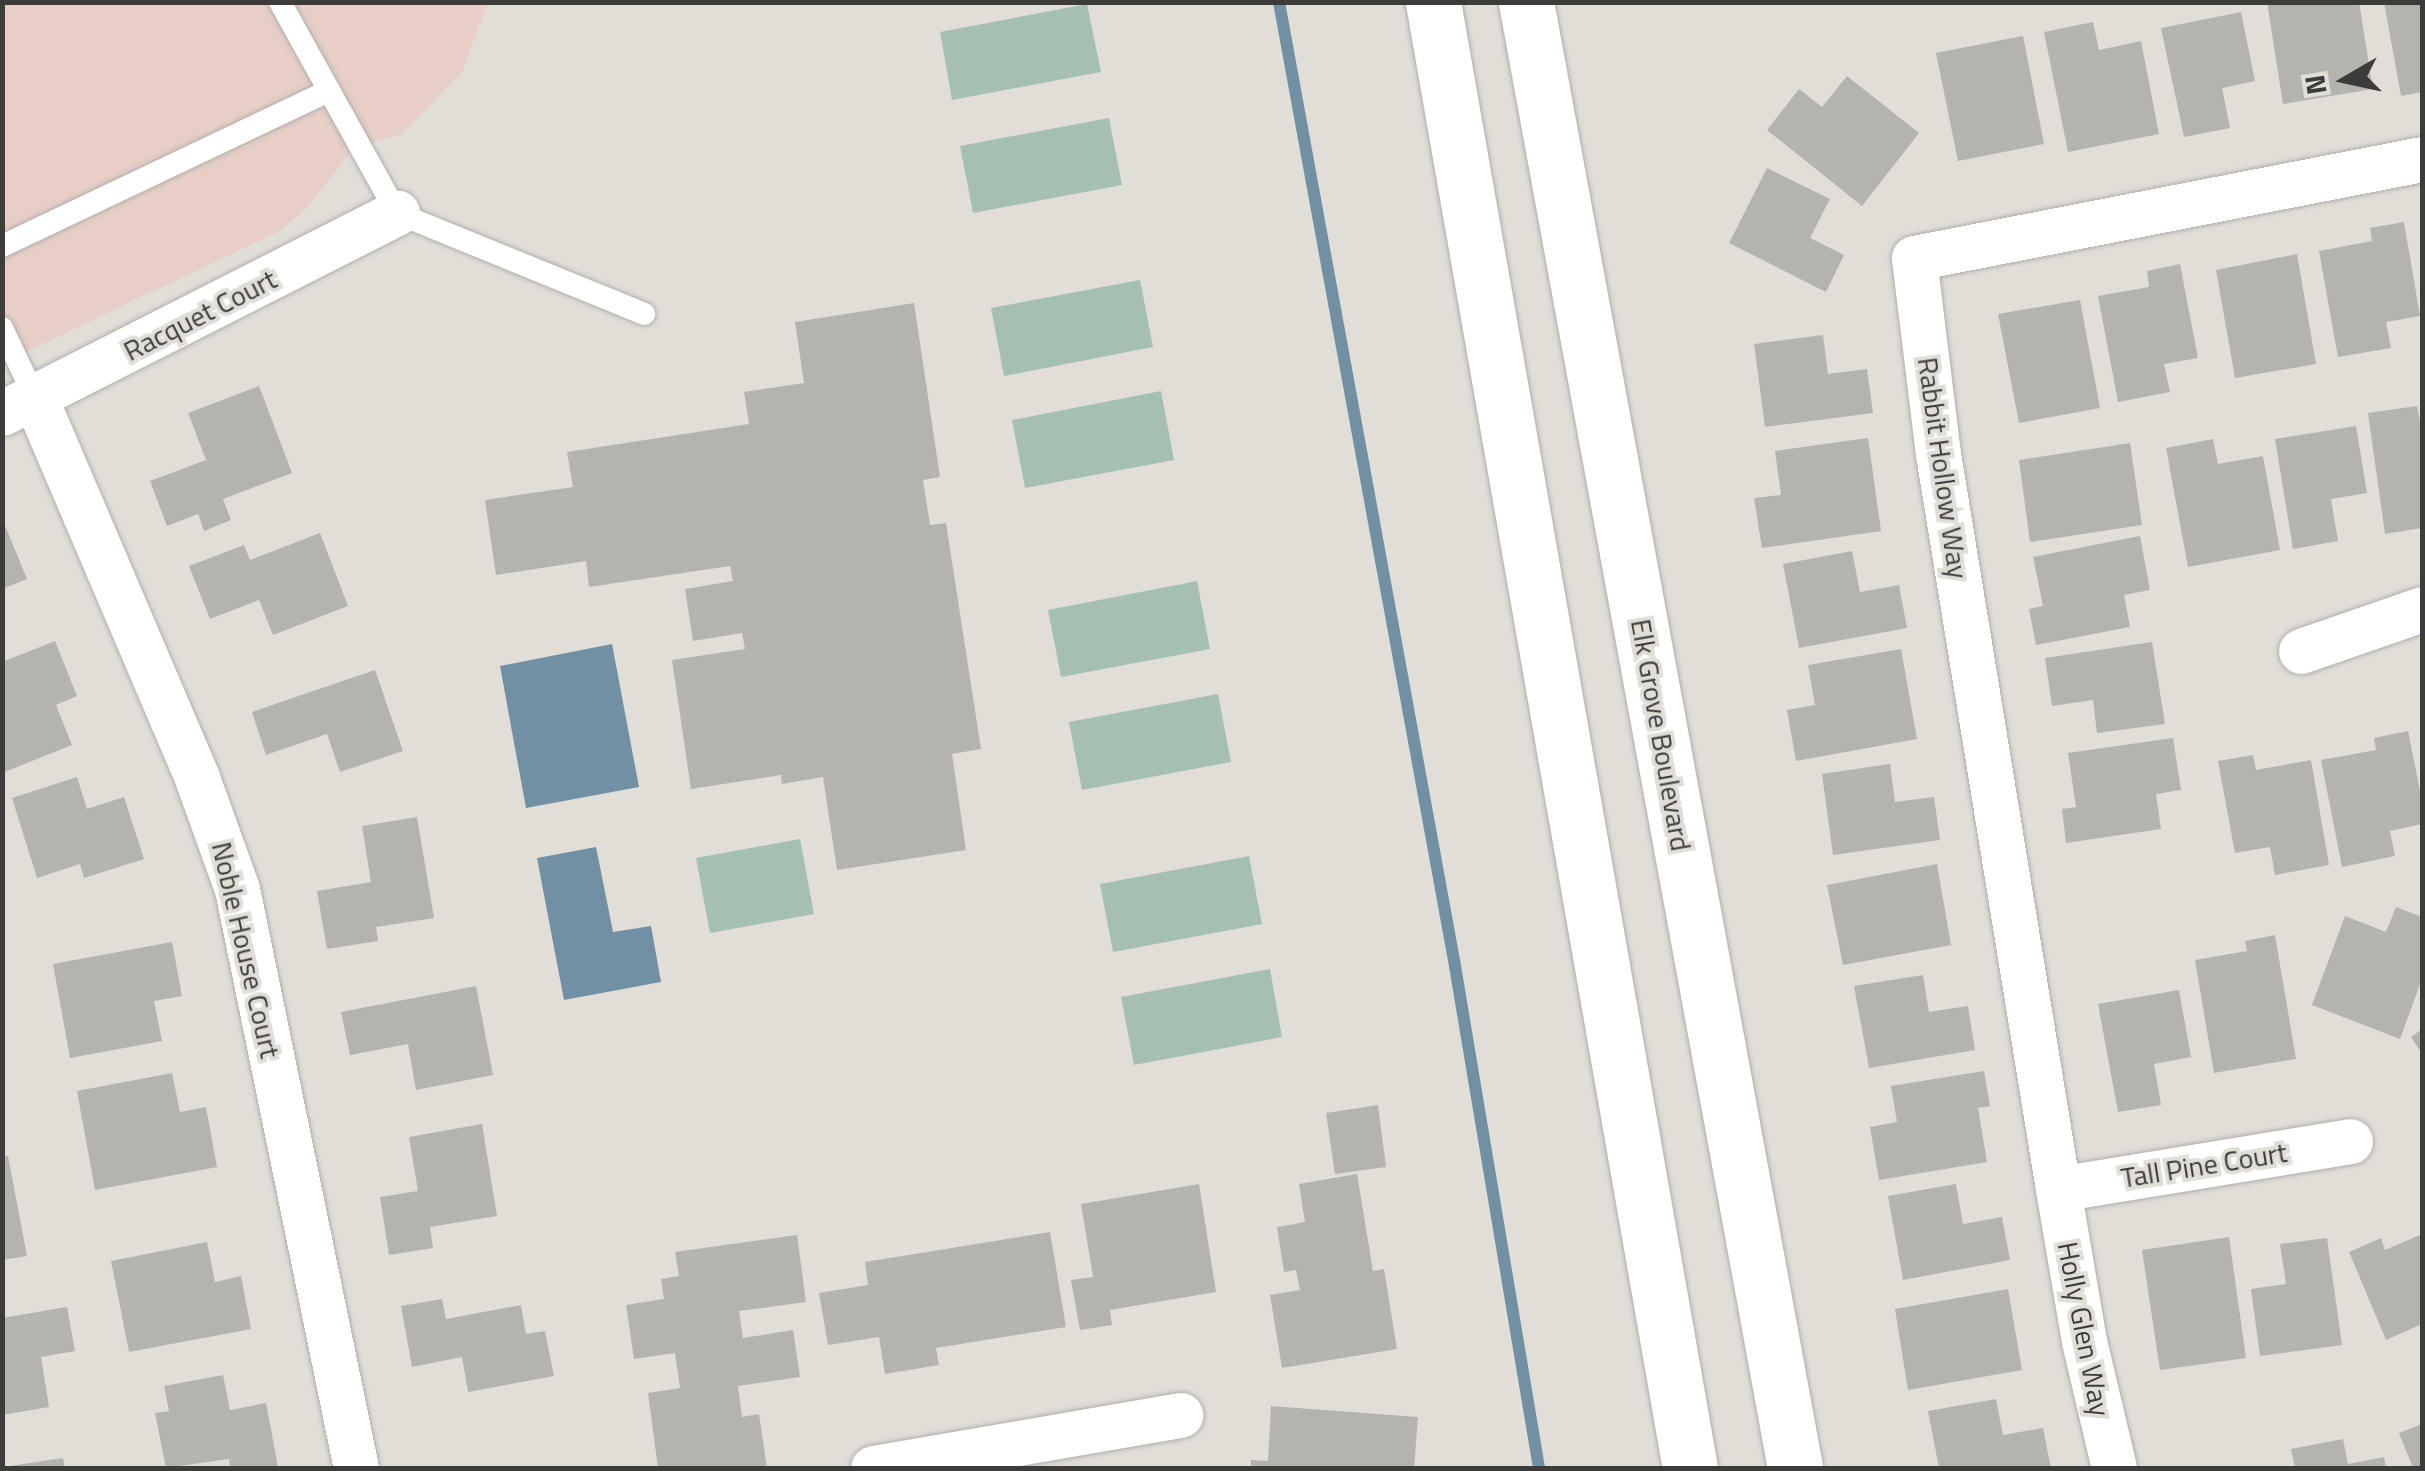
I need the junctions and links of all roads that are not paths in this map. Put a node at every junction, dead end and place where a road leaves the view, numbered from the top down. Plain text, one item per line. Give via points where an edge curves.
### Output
1 (280, 2) edge
2 (1433, 2) edge
3 (1526, 2) edge
4 (329, 91) junction
5 (2422, 159) edge
6 (396, 213) junction
7 (2, 246) edge
8 (644, 314) dead end
9 (2, 328) edge
10 (19, 407) edge
11 (2422, 609) edge
12 (2301, 651) dead end
13 (2350, 1141) dead end
14 (2058, 1190) junction
15 (1180, 1415) dead end
16 (356, 1468) edge
17 (873, 1468) edge
18 (1690, 1468) edge
19 (1795, 1468) edge
20 (2114, 1468) edge

1 - 4 lane
2 - 18 main road
3 - 19 main road, Elk Grove Boulevard
4 - 6 lane
4 - 7 lane
5 - 14 street, Rabbit Hollow Way via 1914,258 1938,454
6 - 8 lane
6 - 10 street, Racquet Court
9 - 10 lane
10 - 16 street, Noble House Court via 184,745 237,889
11 - 12 street
13 - 14 street, Tall Pine Court
14 - 20 street, Holly Glen Way
15 - 17 street

